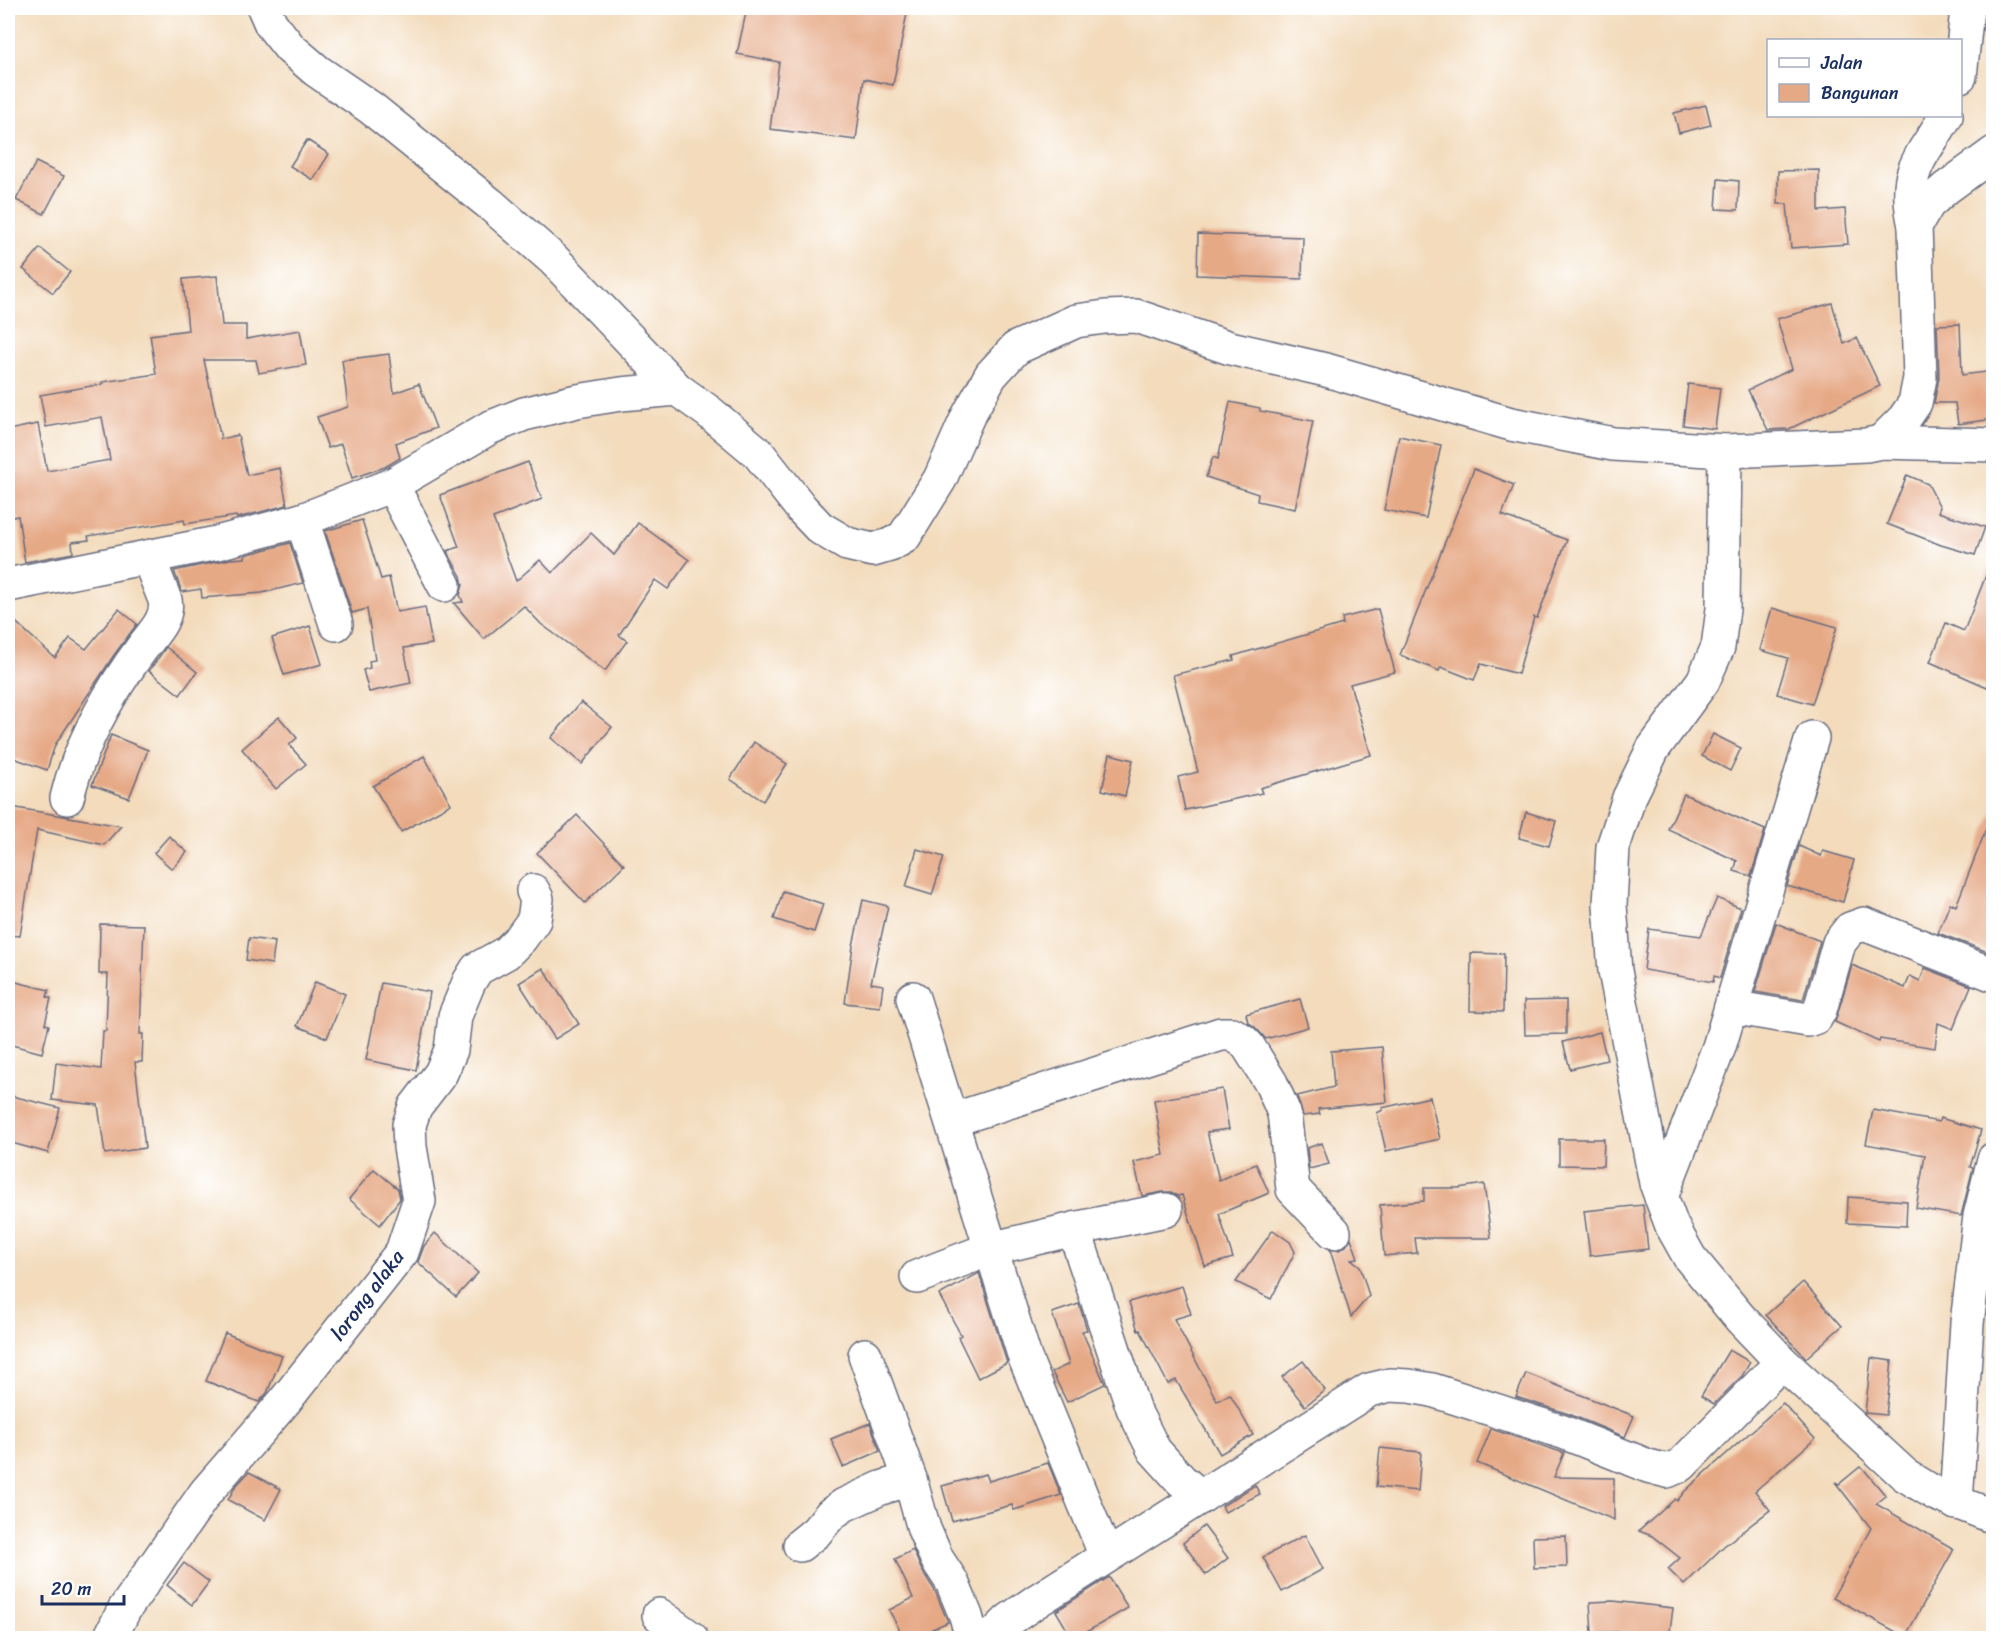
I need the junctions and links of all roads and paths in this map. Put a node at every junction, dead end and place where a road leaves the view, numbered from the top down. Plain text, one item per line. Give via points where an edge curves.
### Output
1 (264, 8) edge
2 (1967, 10) dead end
3 (1962, 57) edge
4 (1945, 117) edge
5 (1994, 153) edge
6 (1915, 226) junction
7 (677, 389) junction
8 (1881, 442) junction
9 (1994, 445) edge
10 (1725, 451) junction
11 (392, 485) junction
12 (302, 520) junction
13 (148, 557) junction
14 (8, 585) edge
15 (444, 585) dead end
16 (336, 624) dead end
17 (1812, 738) dead end
18 (67, 798) dead end
19 (533, 891) dead end
20 (1994, 975) edge
21 (913, 998) dead end
22 (1731, 1007) junction
23 (952, 1120) junction
24 (1993, 1163) edge
25 (1661, 1197) junction
26 (1166, 1210) dead end
27 (1074, 1229) junction
28 (1334, 1232) dead end
29 (990, 1249) junction
30 (917, 1277) dead end
31 (865, 1355) dead end
32 (1782, 1362) junction
33 (910, 1479) junction
34 (1201, 1497) junction
35 (1956, 1503) junction
36 (1994, 1517) edge
37 (800, 1545) dead end
38 (1106, 1556) junction
39 (658, 1615) dead end
40 (110, 1638) edge
41 (691, 1638) edge
42 (972, 1638) edge
43 (991, 1638) edge

1 - 7 street via 290,48 490,204 554,260
2 - 3 street
4 - 6 street via 1912,171 1910,196
5 - 6 street via 1928,204
6 - 8 street via 1920,378 1915,403
7 - 10 street via 758,453 820,528 847,544 873,550 904,537 914,523 991,375 1016,348 1076,321 1105,317 1136,316 1230,348 1326,370 1511,424 1613,444
7 - 11 street via 621,394 524,414 489,428
8 - 9 street
8 - 10 street
10 - 25 street via 1724,609 1718,647 1703,681 1653,749 1629,798 1613,847 1610,905 1616,971
11 - 12 street
11 - 15 street
12 - 13 street
12 - 16 street
13 - 14 street
13 - 18 street via 165,600 164,618 86,739
17 - 22 street
19 - 40 street, lorong alaka via 537,898 534,920 506,953 477,969 455,1016 451,1050 441,1072 415,1107 409,1125 419,1201 402,1252 284,1402 206,1492 124,1610
20 - 22 street via 1864,924 1850,929 1839,943 1816,1017 1808,1020
21 - 23 street
22 - 25 street
23 - 28 street via 1221,1034 1232,1034 1248,1046 1284,1113 1293,1189
23 - 29 street
24 - 35 street via 1980,1216 1967,1323
25 - 32 street via 1690,1258
26 - 27 street
27 - 29 street
27 - 34 street via 1133,1408 1154,1450
29 - 30 street
29 - 38 street via 1025,1358
31 - 33 street
32 - 34 street via 1681,1465 1666,1471 1563,1432 1432,1390 1390,1385 1369,1390
32 - 35 street via 1905,1475
33 - 37 street via 844,1504
33 - 42 street via 924,1529 952,1582
34 - 38 street
35 - 36 street
38 - 43 street via 1009,1620
39 - 41 street

